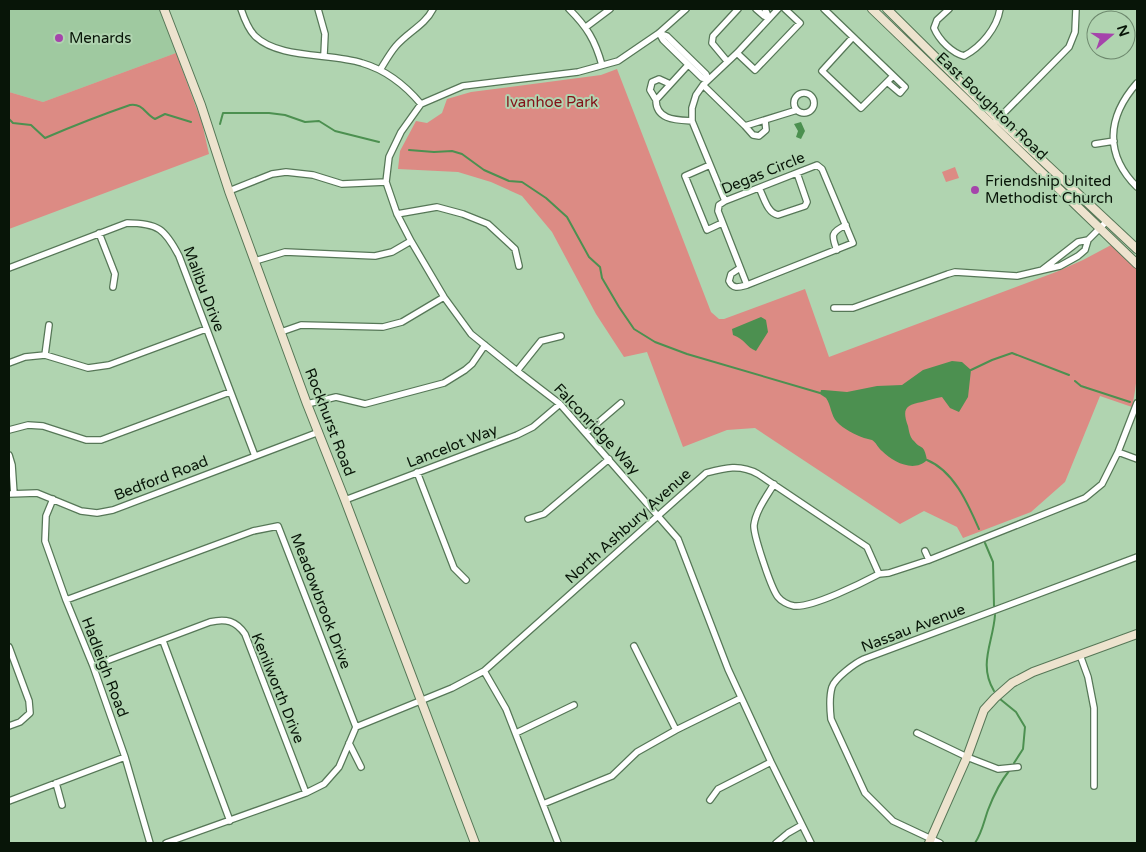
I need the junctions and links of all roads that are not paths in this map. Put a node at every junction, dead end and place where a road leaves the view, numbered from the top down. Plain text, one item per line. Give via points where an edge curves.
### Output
1 (164, 9) edge
2 (241, 9) edge
3 (318, 9) edge
4 (433, 9) edge
5 (569, 9) edge
6 (610, 9) edge
7 (686, 9) edge
8 (738, 9) edge
9 (756, 9) edge
10 (765, 9) edge
11 (778, 9) edge
12 (785, 9) edge
13 (824, 9) edge
14 (872, 9) edge
15 (887, 9) edge
16 (949, 9) edge
17 (1000, 9) edge
18 (1076, 9) edge
19 (770, 18) junction
20 (586, 27) junction
21 (659, 34) junction
22 (852, 37) junction
23 (737, 52) junction
24 (324, 55) junction
25 (727, 61) junction
26 (602, 65) junction
27 (688, 65) junction
28 (380, 70) junction
29 (893, 76) junction
30 (708, 79) junction
31 (888, 82) junction
32 (1137, 83) edge
33 (670, 84) junction
34 (703, 85) junction
35 (656, 100) junction
36 (421, 104) junction
37 (797, 110) dead end
38 (998, 119) junction
39 (765, 120) junction
40 (692, 121) junction
41 (745, 126) junction
42 (992, 126) junction
43 (1114, 141) junction
44 (1095, 144) dead end
45 (710, 165) junction
46 (797, 173) junction
47 (386, 182) junction
48 (1137, 187) edge
49 (759, 188) junction
50 (228, 191) junction
51 (725, 201) junction
52 (397, 214) junction
53 (1107, 221) junction
54 (722, 223) junction
55 (846, 226) junction
56 (1100, 228) junction
57 (99, 233) junction
58 (1088, 240) junction
59 (411, 241) junction
60 (1137, 249) edge
61 (837, 250) junction
62 (255, 260) junction
63 (1137, 264) edge
64 (519, 266) dead end
65 (9, 268) edge
66 (740, 268) junction
67 (1042, 270) junction
68 (747, 285) junction
69 (112, 287) dead end
70 (444, 298) junction
71 (834, 308) dead end
72 (48, 325) dead end
73 (206, 329) junction
74 (282, 332) junction
75 (561, 336) dead end
76 (486, 345) junction
77 (45, 355) junction
78 (9, 363) edge
79 (517, 371) junction
80 (230, 392) junction
81 (621, 403) dead end
82 (1137, 403) edge
83 (307, 404) junction
84 (560, 404) junction
85 (9, 430) edge
86 (319, 432) junction
87 (586, 433) junction
88 (1118, 452) junction
89 (9, 455) edge
90 (254, 456) junction
91 (609, 459) junction
92 (1137, 459) edge
93 (418, 472) junction
94 (774, 484) junction
95 (11, 494) edge
96 (53, 500) junction
97 (346, 500) junction
98 (659, 515) junction
99 (528, 519) dead end
100 (925, 551) dead end
101 (1137, 557) edge
102 (929, 560) junction
103 (879, 574) junction
104 (466, 580) dead end
105 (66, 600) junction
106 (1137, 634) edge
107 (163, 640) junction
108 (634, 646) dead end
109 (9, 651) edge
110 (1080, 654) junction
111 (93, 666) junction
112 (484, 671) junction
113 (741, 698) junction
114 (421, 701) junction
115 (574, 705) dead end
116 (9, 726) edge
117 (356, 728) junction
118 (676, 730) junction
119 (516, 733) junction
120 (917, 733) dead end
121 (349, 743) junction
122 (125, 757) junction
123 (967, 757) junction
124 (771, 762) junction
125 (1018, 766) dead end
126 (361, 767) dead end
127 (56, 783) junction
128 (1094, 786) dead end
129 (306, 793) junction
130 (710, 800) dead end
131 (9, 802) edge
132 (62, 804) dead end
133 (543, 804) junction
134 (230, 821) junction
135 (802, 825) junction
136 (930, 842) edge
137 (150, 843) edge
138 (166, 843) edge
139 (475, 843) edge
140 (558, 843) edge
141 (776, 843) edge
142 (811, 843) edge
143 (940, 843) edge

1 - 50 street, Rockhurst Road via 201,105
2 - 24 street via 254,36 266,45 280,50
3 - 24 street via 325,34
4 - 28 street via 423,24 396,45
5 - 20 street
6 - 20 street
7 - 21 street
8 - 25 street via 713,36 712,43
9 - 19 street
10 - 19 street
11 - 19 street
12 - 23 street via 800,23 755,70
13 - 22 street
14 - 42 street, East Boughton Road
15 - 38 street, East Boughton Road
16 - 17 street via 937,20 934,28 937,36 956,54 964,56 993,28
18 - 38 street via 1075,32 1069,48
19 - 23 street
20 - 26 street
21 - 26 street via 618,60
21 - 27 street
21 - 30 street via 667,36
22 - 29 street
22 - 31 street via 822,71 861,108
23 - 25 street
24 - 28 street via 361,62
25 - 30 street
26 - 36 street via 578,72 463,86
27 - 30 street via 702,78
27 - 33 street
28 - 36 street via 410,91
29 - 31 street
29 - 31 street via 905,87 900,93
30 - 34 street
32 - 43 street via 1120,106 1114,121
33 - 35 street
33 - 35 street via 659,79 652,82 650,90
34 - 40 street via 692,108
34 - 41 street
35 - 40 street via 661,115 672,120
36 - 47 street, Falconridge Way via 401,132 389,157
37 - 39 street
38 - 42 street
38 - 53 street, East Boughton Road
39 - 41 street
39 - 41 street via 766,130 759,136 753,135
40 - 45 street
42 - 56 street, East Boughton Road
43 - 44 street
43 - 48 street via 1123,170
45 - 51 street
45 - 54 street via 685,176 707,230
46 - 49 street, Degas Circle
46 - 49 street via 807,202 805,206 775,214 770,212
46 - 55 street, Degas Circle via 817,166 822,168
47 - 50 street via 342,184 313,175 286,172
47 - 52 street, Falconridge Way
49 - 51 street, Degas Circle
50 - 62 street, Rockhurst Road
51 - 54 street, Degas Circle via 719,205 718,212
52 - 59 street, Falconridge Way
52 - 64 street via 436,207 488,224 515,249
53 - 56 street
53 - 60 street, East Boughton Road
54 - 66 street, Degas Circle
55 - 61 street via 833,233
55 - 61 street, Degas Circle via 853,243
56 - 58 street
56 - 63 street, East Boughton Road
57 - 65 street, Malibu Drive
57 - 69 street via 115,274
57 - 73 street, Malibu Drive via 127,223 143,223 169,237
58 - 67 street via 1078,242
58 - 67 street via 1085,250 1078,256 1060,266
59 - 62 street via 392,252 375,256 285,252
59 - 70 street, Falconridge Way
61 - 68 street, Degas Circle
62 - 74 street, Rockhurst Road
66 - 68 street, Degas Circle
66 - 68 street via 731,274 729,282 737,288
67 - 71 street via 1016,276 948,274 853,308
70 - 74 street via 402,322 383,327 301,326
70 - 76 street, Falconridge Way via 471,334
72 - 77 street
73 - 77 street via 109,366 88,368
73 - 80 street, Malibu Drive
74 - 83 street, Rockhurst Road
75 - 79 street via 541,341
76 - 79 street, Falconridge Way
76 - 83 street via 472,364 444,383 365,404 336,398
77 - 78 street
79 - 84 street, Falconridge Way
80 - 85 street via 101,440 86,440 43,426 28,425
80 - 90 street, Malibu Drive
81 - 87 street
82 - 88 street
83 - 86 street, Rockhurst Road
84 - 87 street, Falconridge Way
84 - 93 street, Lancelot Way via 525,431
86 - 90 street, Bedford Road
86 - 97 street, Rockhurst Road
87 - 91 street, Falconridge Way
88 - 92 street
88 - 102 street via 1102,484 1085,498
89 - 95 street
90 - 96 street, Bedford Road via 105,512 81,511
91 - 98 street, Falconridge Way
91 - 99 street via 544,514
93 - 97 street, Lancelot Way
93 - 104 street via 454,568
94 - 98 street, North Ashbury Avenue via 749,469 734,467 706,473
94 - 103 street, North Ashbury Avenue via 867,547
94 - 103 street via 757,513 754,526 756,541 778,597 795,606 807,605 858,586
95 - 96 street, Bedford Road via 38,493
96 - 105 street, Hadleigh Road via 46,516 45,541
97 - 114 street, Rockhurst Road
98 - 112 street, North Ashbury Avenue
98 - 113 street, Falconridge Way via 681,544
100 - 102 street
101 - 136 street, Nassau Avenue via 864,658 848,668 832,686 831,719 865,794 893,821
102 - 103 street
105 - 111 street, Hadleigh Road
105 - 117 street, Meadowbrook Drive via 253,531 278,526
106 - 110 street
107 - 111 street, Kenilworth Drive
107 - 129 street, Kenilworth Drive via 218,620 232,622 241,628
107 - 134 street
108 - 118 street
109 - 116 street via 30,701 30,713
110 - 123 street via 1020,678 995,698 984,710
110 - 128 street via 1094,708
111 - 122 street, Hadleigh Road
112 - 114 street, North Ashbury Avenue
112 - 119 street
113 - 118 street
113 - 124 street, Falconridge Way
114 - 117 street, North Ashbury Avenue
114 - 139 street, Rockhurst Road
115 - 119 street
117 - 121 street
118 - 133 street via 637,752 612,776
119 - 133 street
120 - 123 street
121 - 126 street
121 - 129 street via 334,773 324,784
122 - 127 street
122 - 137 street, Hadleigh Road
123 - 125 street via 998,769
123 - 136 street
124 - 130 street via 718,789
124 - 135 street, Falconridge Way
127 - 131 street
127 - 132 street
129 - 134 street
133 - 140 street
134 - 138 street
135 - 141 street
135 - 142 street, Falconridge Way
136 - 143 street, Nassau Avenue

